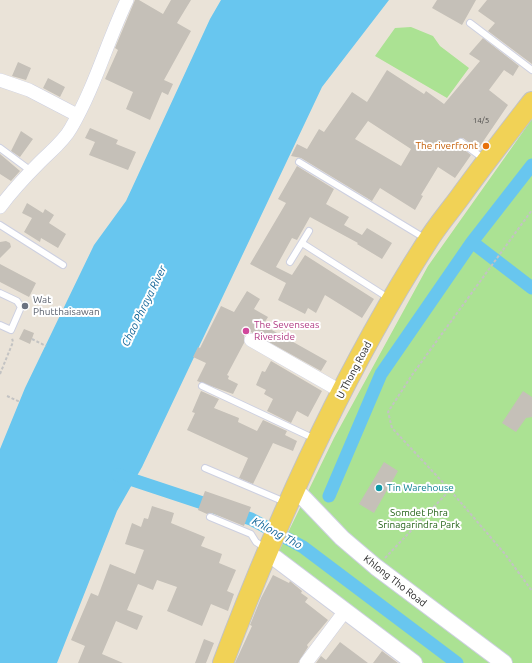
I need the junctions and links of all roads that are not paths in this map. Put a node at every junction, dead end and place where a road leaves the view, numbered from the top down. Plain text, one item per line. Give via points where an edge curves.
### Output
1 (127, 0) edge
2 (470, 23) dead end
3 (532, 70) edge
4 (0, 80) edge
5 (532, 102) edge
6 (77, 115) junction
7 (461, 142) dead end
8 (0, 148) edge
9 (486, 161) junction
10 (299, 162) dead end
11 (31, 171) junction
12 (0, 208) edge
13 (0, 224) edge
14 (309, 231) dead end
15 (428, 240) junction
16 (302, 243) junction
17 (290, 262) dead end
18 (63, 264) dead end
19 (0, 294) edge
20 (391, 300) junction
21 (0, 325) edge
22 (251, 340) dead end
23 (202, 386) dead end
24 (342, 392) junction
25 (318, 441) junction
26 (205, 468) dead end
27 (289, 502) junction
28 (210, 517) dead end
29 (269, 549) junction
30 (346, 611) junction
31 (223, 663) edge
32 (306, 663) edge
33 (414, 663) edge
34 (504, 663) edge

1 - 6 street via 98,74
2 - 3 lane
4 - 6 street via 30,90
5 - 9 main road, U Thong Road
6 - 11 street via 62,141
7 - 9 lane
8 - 11 lane
9 - 15 main road, U Thong Road
10 - 15 lane
11 - 12 street
13 - 18 lane
14 - 16 lane
15 - 20 main road, U Thong Road
16 - 17 lane
16 - 20 lane
19 - 21 lane via 17,301 21,307 12,330
20 - 24 main road, U Thong Road
22 - 24 street
23 - 25 lane
24 - 25 main road, U Thong Road
25 - 27 main road, U Thong Road
26 - 27 lane
27 - 29 main road, U Thong Road
27 - 34 street, Khlong Tho Road via 342,538 376,567
28 - 29 lane via 251,534 256,542
29 - 30 street
29 - 31 main road, U Thong Road
30 - 32 street
30 - 33 street

